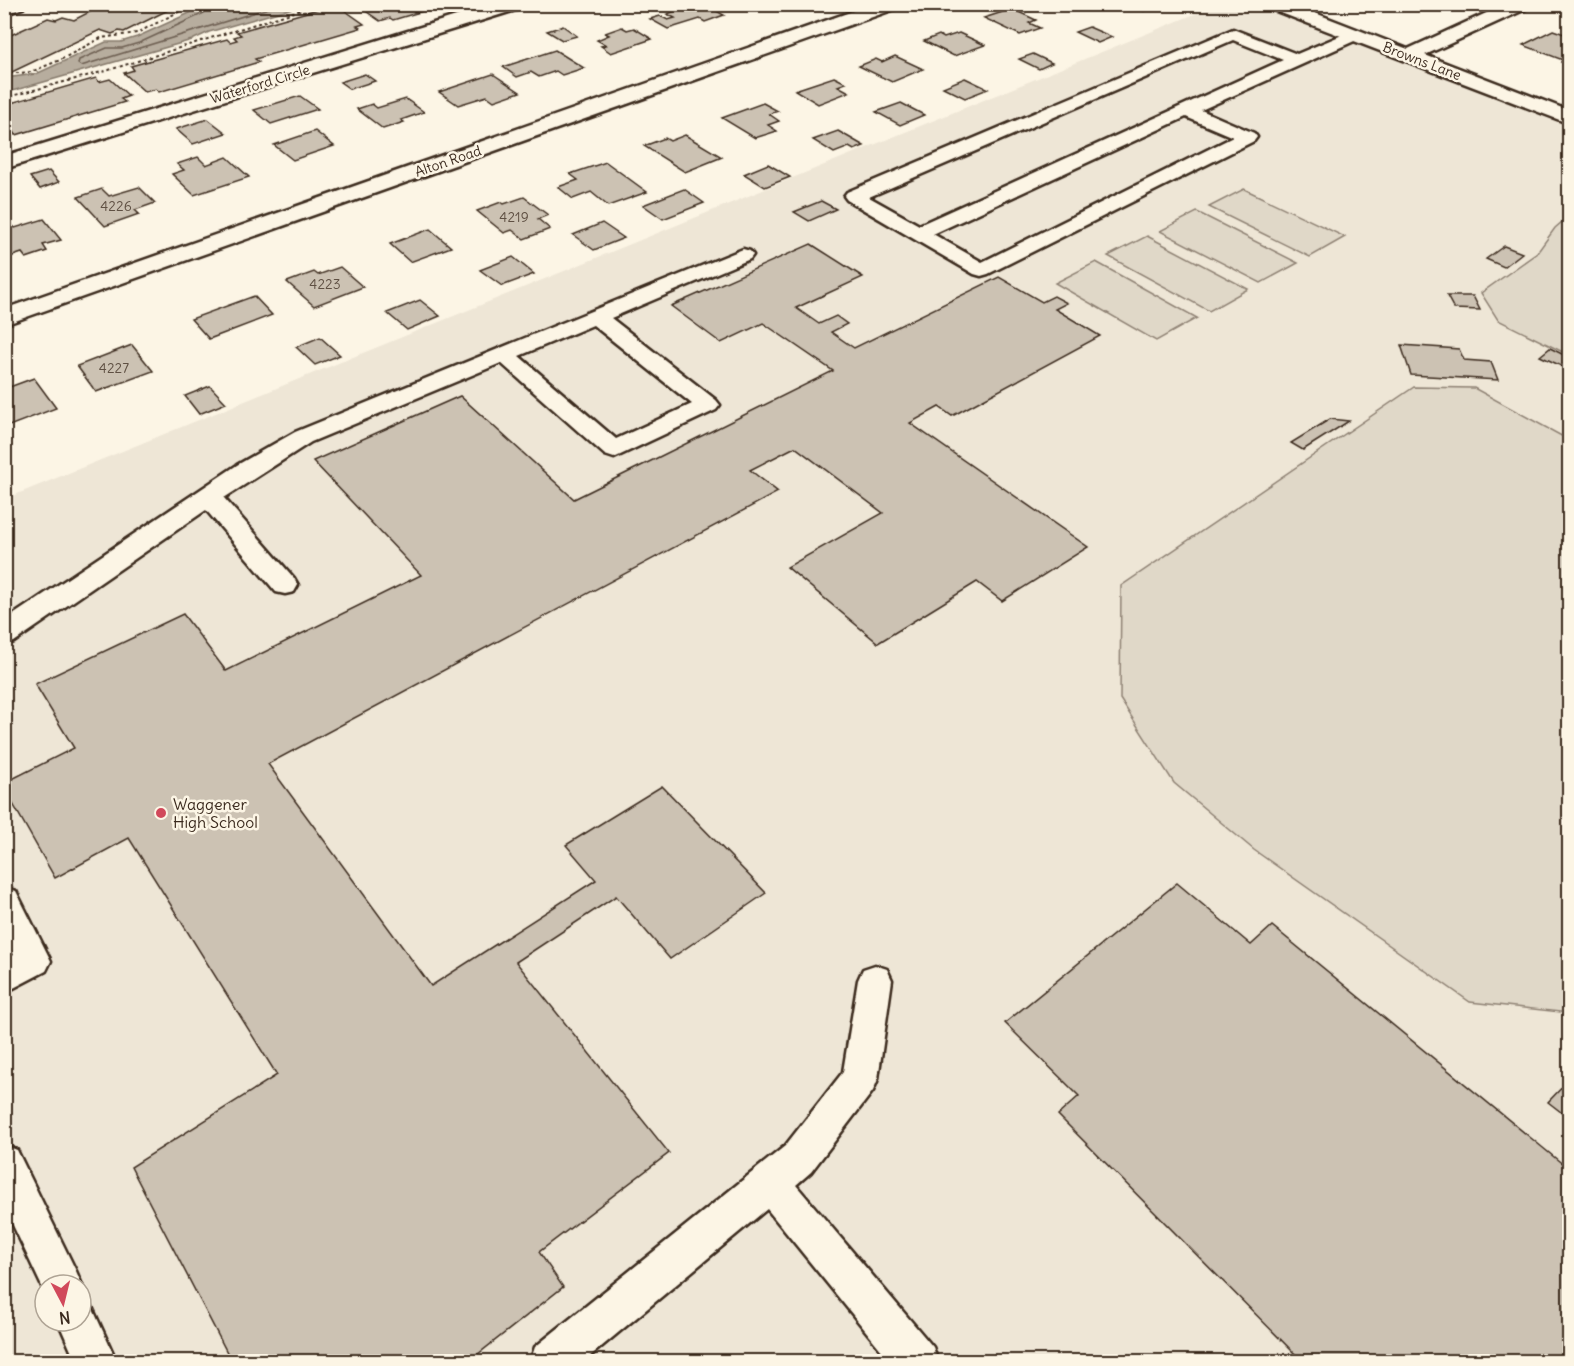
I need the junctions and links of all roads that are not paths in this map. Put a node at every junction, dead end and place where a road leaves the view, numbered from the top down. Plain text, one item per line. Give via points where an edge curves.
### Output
1 (17, 4) edge
2 (516, 4) edge
3 (892, 4) edge
4 (1274, 4) edge
5 (1522, 4) edge
6 (4, 10) edge
7 (1354, 35) junction
8 (1408, 56) junction
9 (1298, 60) junction
10 (1187, 111) junction
11 (1569, 118) edge
12 (4, 163) edge
13 (918, 233) junction
14 (743, 255) dead end
15 (595, 316) junction
16 (4, 318) edge
17 (504, 354) junction
18 (209, 497) junction
19 (285, 585) dead end
20 (4, 635) edge
21 (4, 901) edge
22 (4, 978) edge
23 (875, 980) dead end
24 (4, 1163) edge
25 (769, 1182) junction
26 (56, 1273) edge
27 (84, 1333) edge
28 (97, 1362) edge
29 (550, 1362) edge
30 (918, 1362) edge

1 - 6 street
2 - 12 street, Waterford Circle
3 - 16 street, Alton Road
4 - 7 street, Browns Lane
5 - 8 street
7 - 8 street, Browns Lane
7 - 9 lane
8 - 11 street, Browns Lane
9 - 10 lane
9 - 13 lane via 1233,34 854,196
10 - 13 lane
10 - 13 lane via 1248,137 981,270
14 - 15 lane
15 - 17 lane
15 - 17 lane via 708,405 614,450
17 - 18 lane via 303,437
18 - 19 lane
18 - 20 lane
21 - 22 lane via 34,961
23 - 25 lane via 860,1079 798,1159
24 - 26 lane
25 - 29 lane
25 - 30 lane
27 - 28 lane

